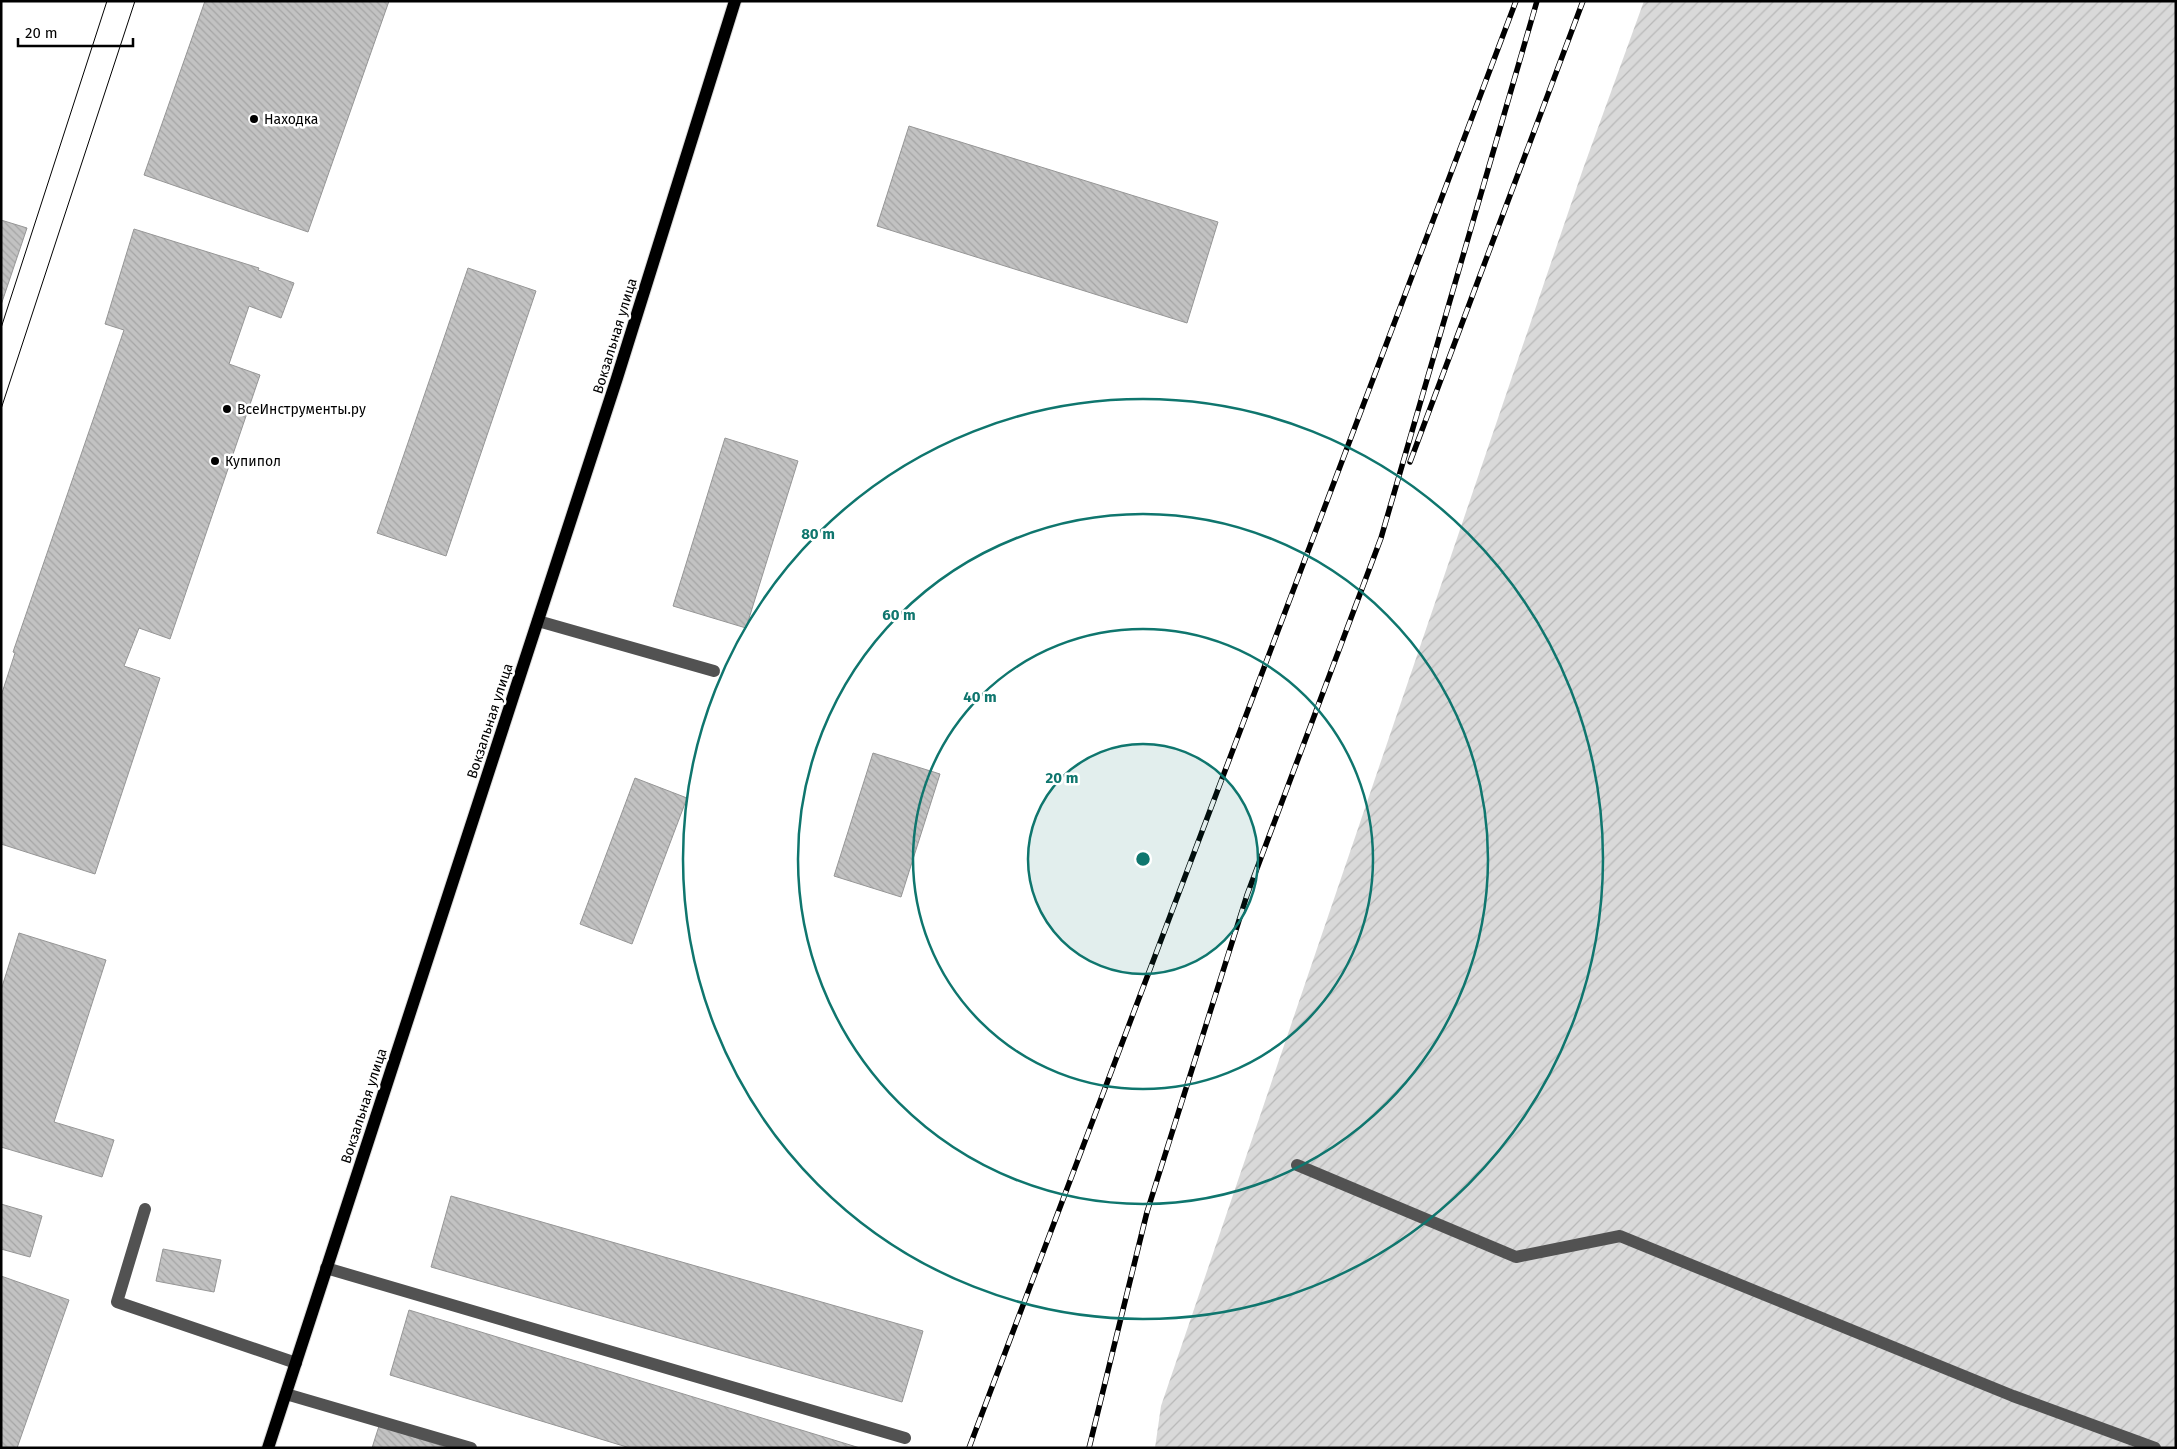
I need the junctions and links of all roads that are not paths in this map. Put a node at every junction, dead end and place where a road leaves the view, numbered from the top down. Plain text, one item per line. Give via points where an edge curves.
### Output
1 (735, 1) edge
2 (538, 621) junction
3 (714, 671) dead end
4 (1297, 1165) dead end
5 (145, 1209) dead end
6 (326, 1268) junction
7 (296, 1363) junction
8 (286, 1394) junction
9 (905, 1438) dead end
10 (268, 1448) edge
11 (470, 1448) edge
12 (2155, 1448) edge

1 - 2 main road, Вокзальная улица
2 - 3 street
2 - 6 main road, Вокзальная улица
4 - 12 street via 1516,1257 1620,1236 2013,1396
5 - 7 street via 117,1302
6 - 7 main road, Вокзальная улица
6 - 9 street
7 - 8 main road, Вокзальная улица
8 - 10 main road, Вокзальная улица
8 - 11 street

